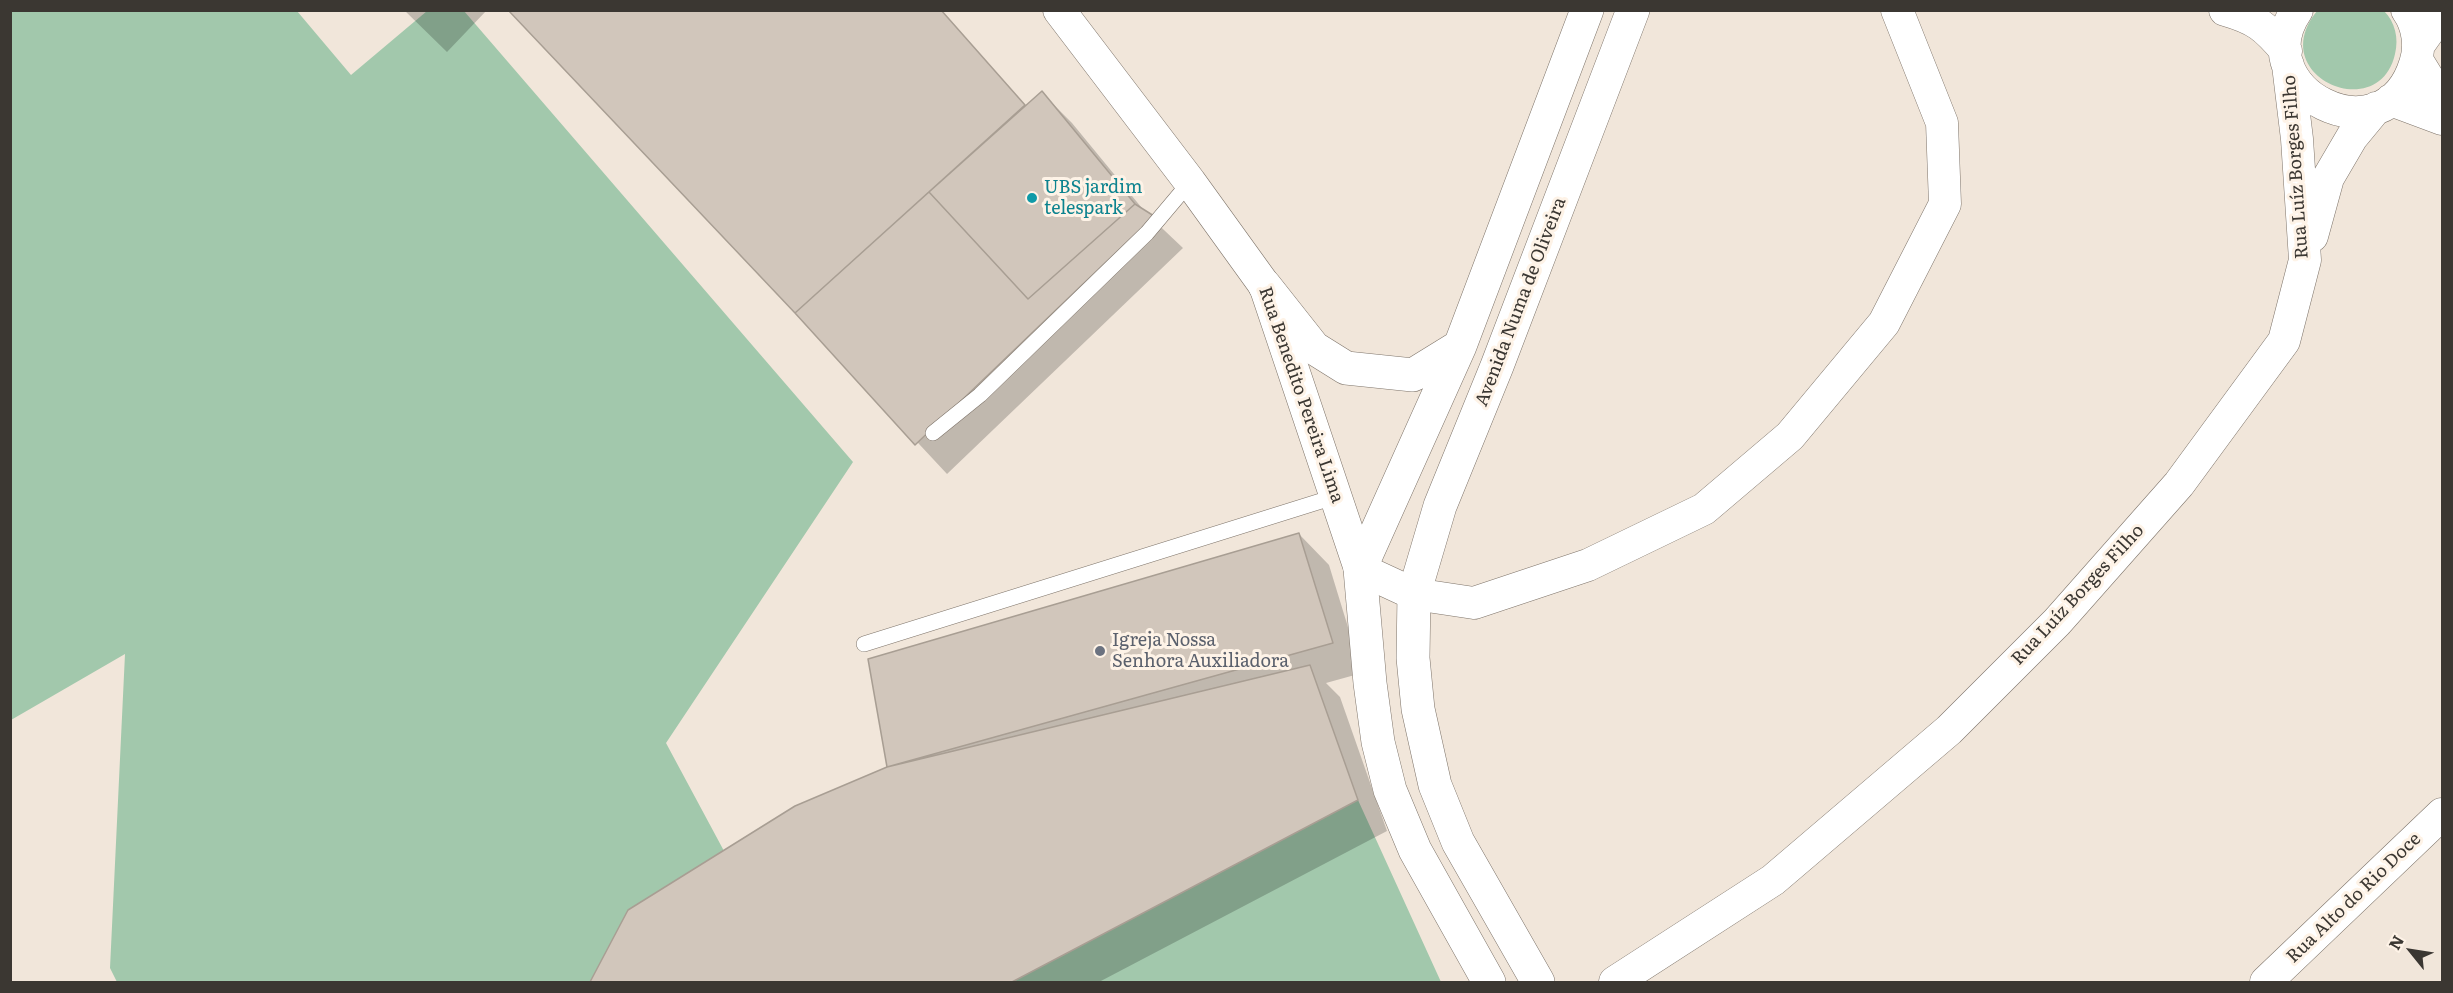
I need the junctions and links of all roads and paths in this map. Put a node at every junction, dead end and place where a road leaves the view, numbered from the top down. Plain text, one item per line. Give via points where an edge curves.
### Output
1 (1059, 10) edge
2 (1587, 10) edge
3 (1634, 10) edge
4 (1897, 10) edge
5 (2225, 10) edge
6 (2297, 10) edge
7 (2408, 10) edge
8 (2442, 12) edge
9 (2417, 53) junction
10 (2287, 58) junction
11 (2442, 101) edge
12 (2383, 104) junction
13 (2442, 119) edge
14 (1190, 182) junction
15 (2305, 260) junction
16 (1265, 286) junction
17 (1460, 346) junction
18 (933, 433) dead end
19 (1337, 496) junction
20 (1360, 568) junction
21 (1414, 594) junction
22 (864, 644) dead end
23 (2442, 814) edge
24 (1489, 982) edge
25 (1538, 982) edge
26 (1615, 982) edge
27 (2266, 982) edge

1 - 14 street, Rua Benedito Pereira Lima
2 - 17 street
3 - 21 street, Avenida Numa de Oliveira via 1440,506
4 - 21 street via 1942,123 1945,204 1884,324 1790,436 1704,508 1588,565 1474,603
5 - 10 street via 2250,18 2269,30
6 - 10 street via 2287,36
7 - 9 street via 2416,31
8 - 9 street
9 - 11 street
9 - 12 street via 2403,88
10 - 12 street via 2298,85 2313,100 2332,110 2354,112
10 - 15 street, Rua Luíz Borges Filho
12 - 13 street
12 - 15 street via 2352,137 2328,178
14 - 16 street, Rua Benedito Pereira Lima
14 - 18 lane via 1147,233 981,395
15 - 26 street, Rua Luíz Borges Filho via 2284,341 2179,484 2057,622 1949,730 1773,880
16 - 17 street via 1314,348 1346,368 1413,375
16 - 19 street, Rua Benedito Pereira Lima
17 - 20 street
19 - 20 street, Rua Benedito Pereira Lima
19 - 22 lane
20 - 21 street
20 - 24 street via 1370,683 1390,790 1415,850
21 - 25 street, Avenida Numa de Oliveira via 1413,658 1418,709 1435,785 1458,842
23 - 27 street, Rua Alto do Rio Doce

